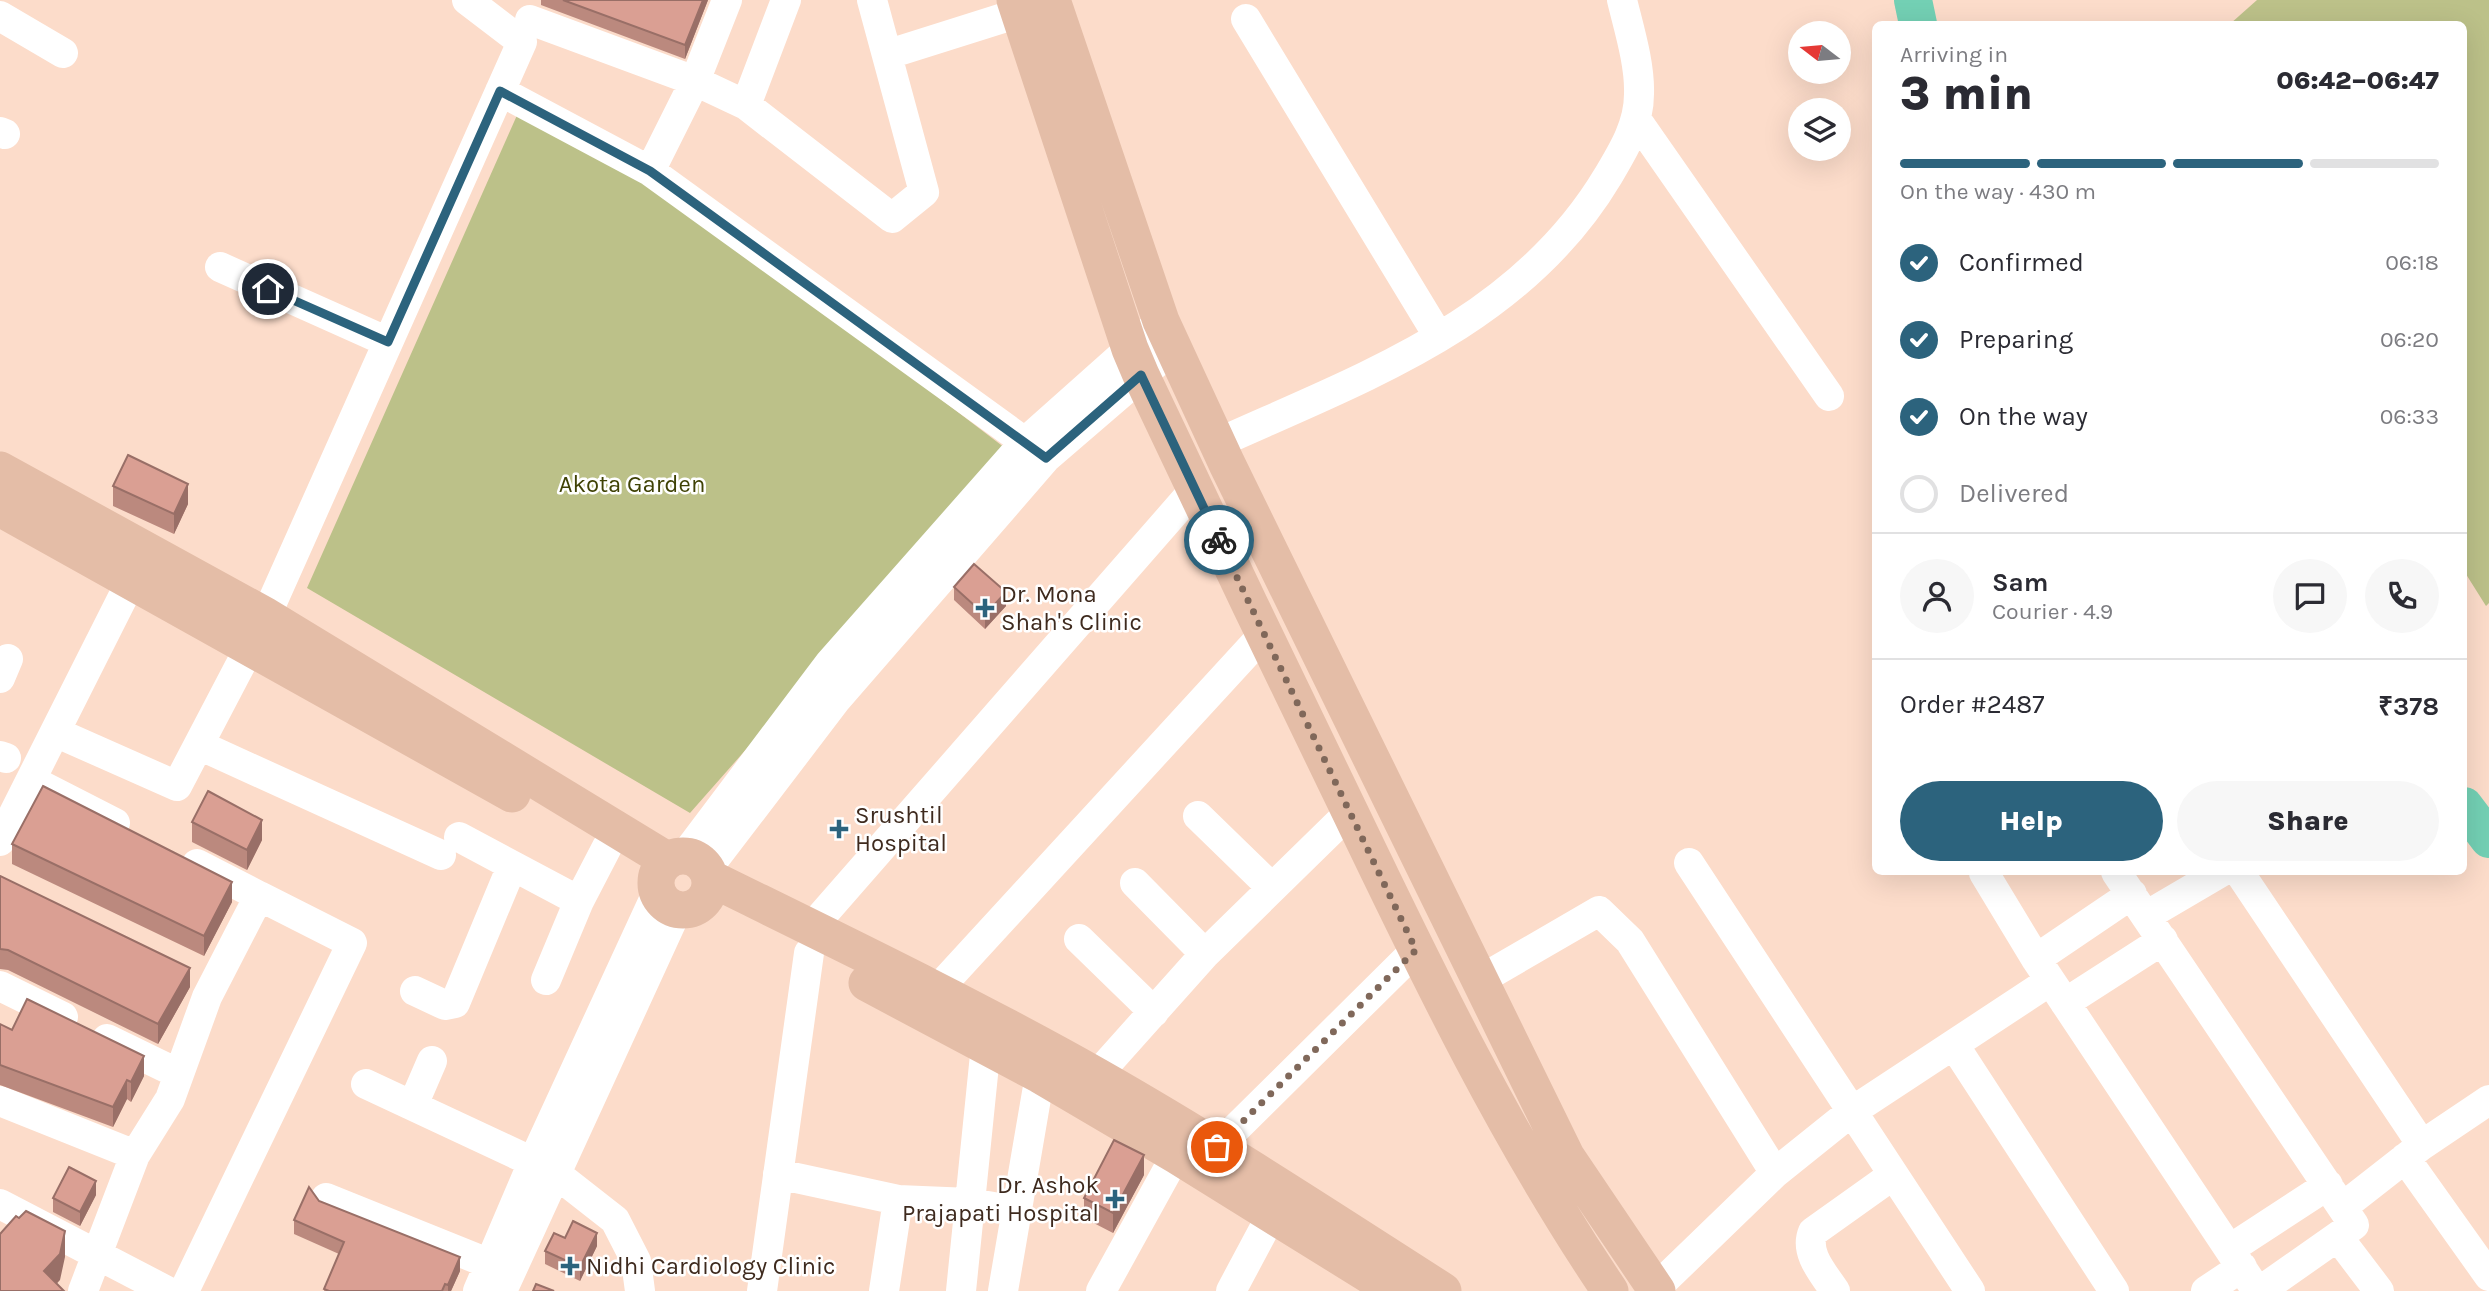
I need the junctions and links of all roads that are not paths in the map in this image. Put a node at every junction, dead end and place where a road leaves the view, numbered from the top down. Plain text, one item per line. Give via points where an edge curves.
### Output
1 (467, 0) edge
2 (727, 0) edge
3 (786, 0) edge
4 (872, 0) edge
5 (1052, 0) edge
6 (1622, 0) edge
7 (1017, 6) edge
8 (0, 16) edge
9 (1246, 19) dead end
10 (529, 21) edge
11 (63, 53) dead end
12 (889, 54) junction
13 (695, 81) junction
14 (500, 91) junction
15 (746, 105) junction
16 (1636, 119) junction
17 (650, 171) junction
18 (220, 267) dead end
19 (1168, 334) junction
20 (1439, 337) junction
21 (388, 342) junction
22 (1136, 362) junction
23 (1829, 396) dead end
24 (1217, 443) junction
25 (1036, 450) junction
26 (0, 470) edge
27 (1195, 489) junction
28 (0, 508) edge
29 (130, 583) junction
30 (258, 631) junction
31 (1263, 635) junction
32 (55, 732) junction
33 (199, 745) junction
34 (31, 780) junction
35 (1350, 812) junction
36 (1198, 816) dead end
37 (139, 835) edge
38 (0, 841) edge
39 (607, 847) junction
40 (175, 853) edge
41 (1689, 863) dead end
42 (512, 866) junction
43 (1985, 875) edge
44 (2209, 875) edge
45 (2241, 875) edge
46 (683, 880) junction
47 (1135, 883) dead end
48 (1272, 887) junction
49 (2131, 894) edge
50 (259, 896) junction
51 (579, 901) junction
52 (1079, 939) dead end
53 (810, 940) junction
54 (2163, 940) junction
55 (1416, 950) junction
56 (1205, 954) junction
57 (546, 980) dead end
58 (1480, 981) junction
59 (2050, 981) junction
60 (0, 986) edge
61 (937, 990) junction
62 (415, 991) dead end
63 (1154, 1012) junction
64 (986, 1045) junction
65 (1954, 1045) junction
66 (432, 1061) dead end
67 (179, 1074) junction
68 (1040, 1075) junction
69 (1096, 1076) junction
70 (366, 1084) dead end
71 (2489, 1100) edge
72 (0, 1101) edge
73 (413, 1105) junction
74 (1851, 1112) junction
75 (1217, 1147) junction
76 (2414, 1152) junction
77 (135, 1155) junction
78 (1177, 1155) junction
79 (544, 1168) junction
80 (1774, 1172) junction
81 (779, 1174) junction
82 (1893, 1175) junction
83 (2336, 1196) junction
84 (326, 1198) dead end
85 (898, 1200) junction
86 (970, 1203) junction
87 (0, 1204) edge
88 (1017, 1211) junction
89 (1271, 1216) junction
90 (2338, 1237) junction
91 (97, 1255) junction
92 (490, 1264) junction
93 (2247, 1274) edge
94 (2489, 1276) edge
95 (1384, 1288) edge
96 (1656, 1290) edge
97 (83, 1291) edge
98 (167, 1291) edge
99 (184, 1291) edge
100 (478, 1291) edge
101 (502, 1291) edge
102 (640, 1291) edge
103 (762, 1291) edge
104 (884, 1291) edge
105 (961, 1291) edge
106 (1003, 1291) edge
107 (1101, 1291) edge
108 (1231, 1291) edge
109 (1444, 1291) edge
110 (1610, 1291) edge
111 (1835, 1291) edge
112 (1970, 1291) edge
113 (2113, 1291) edge
114 (2206, 1291) edge
115 (2379, 1291) edge

1 - 10 street
2 - 13 street
3 - 15 street
4 - 12 street
5 - 19 main road
6 - 16 street via 1640,92
7 - 12 street
7 - 22 main road
8 - 11 street
9 - 20 street
10 - 13 street
10 - 14 street
12 - 15 street via 924,192 892,218
13 - 15 street
13 - 17 street
14 - 17 street
14 - 21 street
16 - 20 street via 1626,146 1593,201 1543,260 1495,302
16 - 23 street
17 - 25 street
18 - 21 street
19 - 22 street
19 - 24 main road
20 - 24 street via 1408,357
21 - 30 street
22 - 25 street
22 - 27 main road
24 - 58 main road
25 - 46 street via 876,631 829,664
26 - 30 main road
27 - 31 main road
27 - 53 street
28 - 29 main road
29 - 30 main road
29 - 32 street
30 - 33 street
30 - 39 main road
30 - 46 main road
31 - 35 main road
31 - 61 street
32 - 33 street via 177,786
32 - 34 street
33 - 42 street via 450,846
34 - 37 street
34 - 38 street
35 - 48 street
35 - 55 main road
36 - 48 street
39 - 46 main road
39 - 51 street
40 - 50 street
41 - 74 street
42 - 51 street
42 - 62 street via 455,1003 445,1004
43 - 59 street
44 - 49 street
45 - 76 street
46 - 53 main road
46 - 79 street
47 - 56 street
48 - 56 street
49 - 54 street
49 - 59 street
50 - 67 street via 205,975 207,997
50 - 99 street via 352,943
51 - 57 street
52 - 63 street
53 - 61 main road
53 - 64 main road
53 - 81 street
54 - 59 street
54 - 83 street
55 - 75 street
55 - 110 main road via 1555,1209
56 - 63 street
58 - 80 street via 1599,911 1630,941
58 - 96 main road via 1566,1156
59 - 65 street
59 - 93 street
60 - 67 street
61 - 69 main road
63 - 69 street
64 - 68 main road
64 - 86 street
65 - 74 street
65 - 113 street
66 - 73 street
67 - 77 street via 170,1099
68 - 78 main road
68 - 88 street
69 - 75 main road
70 - 73 street
71 - 76 street
72 - 77 street
73 - 79 street
74 - 80 street
74 - 82 street
75 - 109 main road
76 - 83 street
76 - 94 street
77 - 91 street
78 - 89 main road
78 - 107 street
79 - 92 street
79 - 101 street
79 - 102 street via 615,1220 636,1261
80 - 96 street
81 - 85 street
81 - 103 street
82 - 111 street via 1813,1233 1809,1242 1812,1253
82 - 112 street
83 - 90 street via 2354,1225
83 - 93 street
84 - 92 street
85 - 86 street
85 - 104 street
86 - 88 street
86 - 105 street
87 - 91 street
88 - 106 street
89 - 95 main road
89 - 108 street
90 - 93 street
90 - 115 street
91 - 97 street
91 - 98 street
92 - 100 street
93 - 114 street

